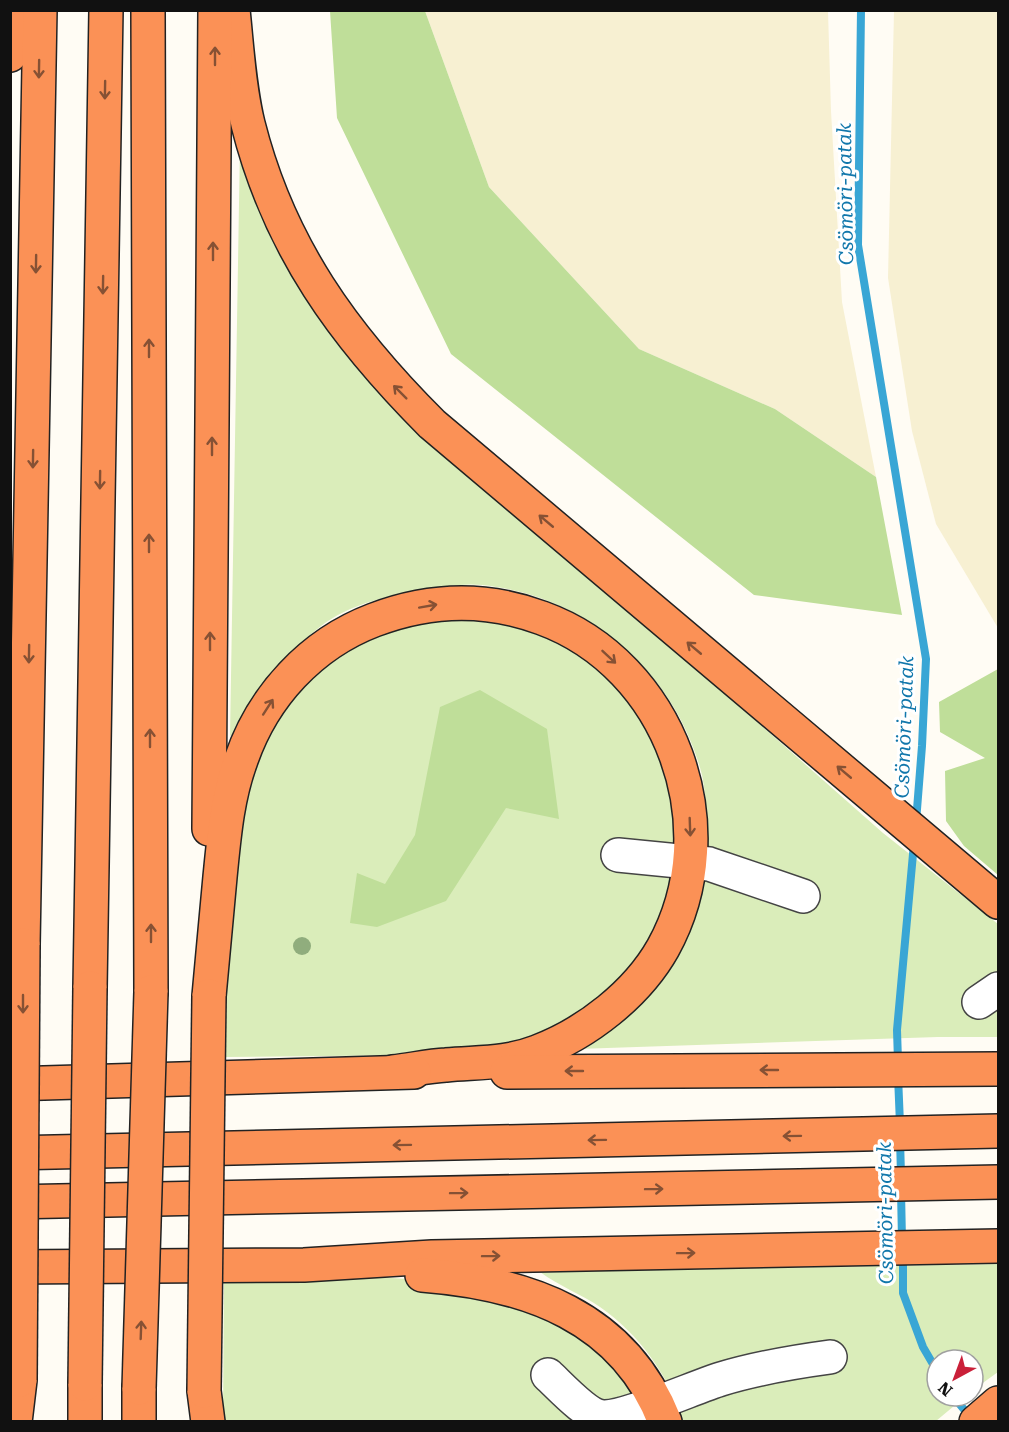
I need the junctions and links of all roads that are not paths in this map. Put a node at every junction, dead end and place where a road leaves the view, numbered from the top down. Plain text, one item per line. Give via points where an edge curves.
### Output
1 (19, 10) edge
2 (40, 10) edge
3 (106, 10) edge
4 (148, 10) edge
5 (215, 10) edge
6 (233, 10) edge
7 (10, 55) edge
8 (10, 855) edge
9 (618, 855) dead end
10 (690, 860) junction
11 (803, 896) dead end
12 (999, 902) edge
13 (23, 945) junction
14 (209, 996) junction
15 (999, 1069) edge
16 (393, 1072) junction
17 (10, 1084) edge
18 (999, 1131) edge
19 (10, 1153) edge
20 (999, 1182) edge
21 (10, 1202) edge
22 (999, 1246) edge
23 (304, 1264) junction
24 (10, 1267) edge
25 (830, 1356) dead end
26 (548, 1375) dead end
27 (20, 1380) junction
28 (999, 1403) edge
29 (205, 1411) edge
30 (661, 1411) edge
31 (15, 1422) edge
32 (19, 1422) edge
33 (85, 1422) edge
34 (139, 1422) edge
35 (976, 1422) edge

1 - 7 highway
2 -> 13 highway
3 -> 33 highway, bridge
34 -> 4 highway, bridge via 151,992
14 -> 5 highway
12 -> 6 highway via 450,439 353,339 293,245 256,153 241,83
8 - 13 highway
9 - 10 lane
10 - 11 lane
14 -> 10 highway via 228,804 241,758 256,725 280,688 336,637 411,609 443,603 510,606 566,626 597,645 631,677 668,732 681,764 688,798
10 - 16 highway via 681,902 663,948 635,985 600,1017 559,1042 512,1061
13 -> 27 highway, bridge
14 - 29 highway, bridge
15 -> 16 highway
16 - 17 highway
18 -> 19 highway
21 -> 20 highway
23 -> 22 highway via 432,1257
23 - 24 highway
23 - 30 highway via 487,1282 545,1299 587,1322 611,1342 631,1362
25 - 30 lane via 773,1365
26 - 30 lane via 583,1407 601,1417
27 - 31 highway
27 - 32 highway
28 - 35 highway

